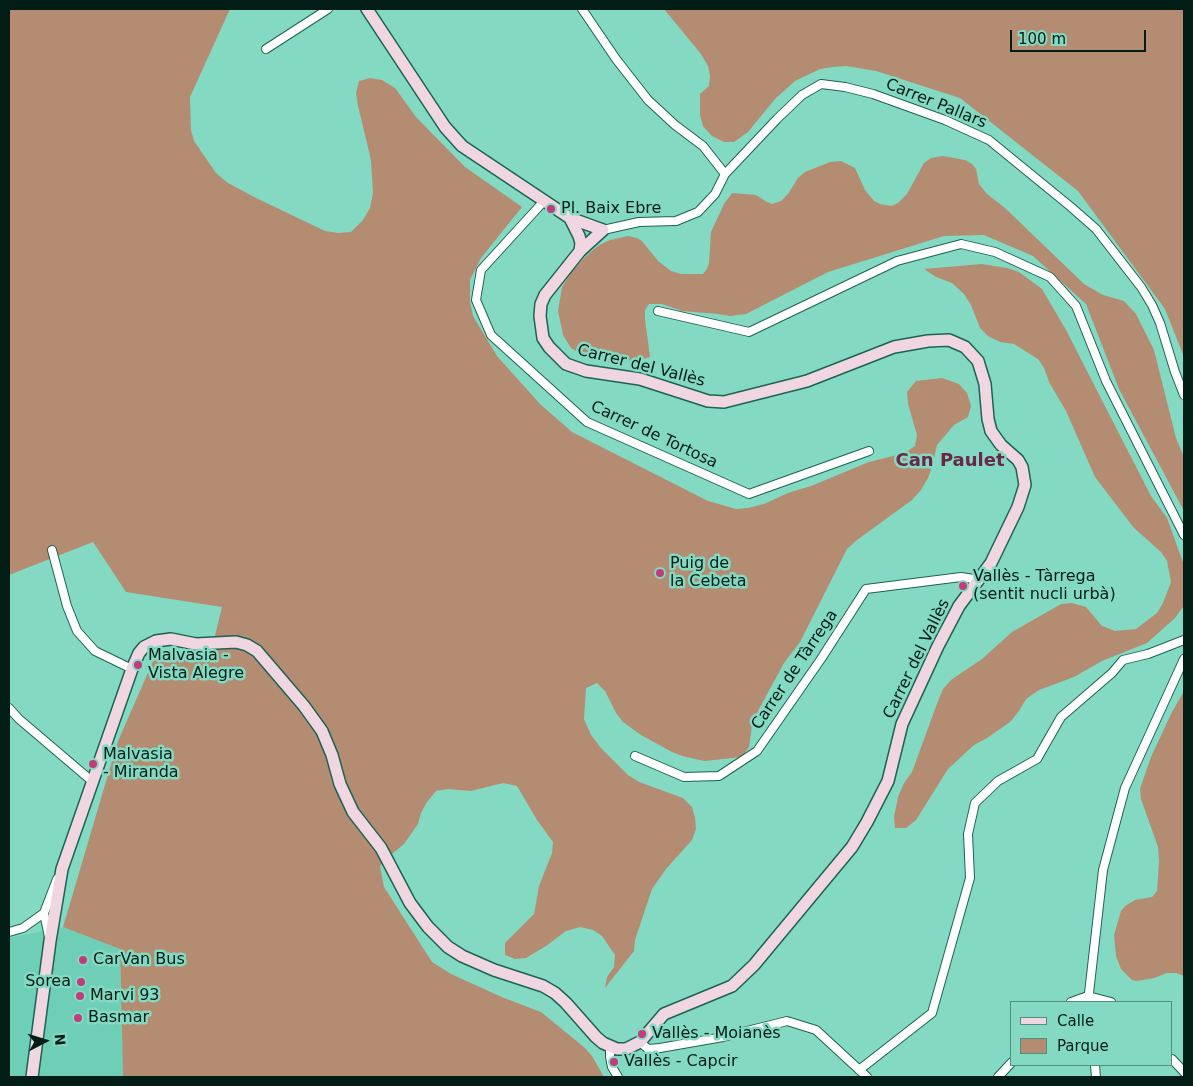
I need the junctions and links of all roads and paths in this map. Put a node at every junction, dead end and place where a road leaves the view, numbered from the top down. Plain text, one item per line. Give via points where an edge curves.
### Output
1 (328, 9) edge
2 (367, 9) edge
3 (582, 9) edge
4 (266, 49) dead end
5 (724, 174) junction
6 (545, 200) junction
7 (570, 218) junction
8 (603, 230) junction
9 (580, 251) junction
10 (658, 311) dead end
11 (1184, 395) edge
12 (869, 451) dead end
13 (1184, 535) edge
14 (52, 550) dead end
15 (980, 580) junction
16 (1184, 640) edge
17 (1184, 659) edge
18 (132, 669) junction
19 (9, 708) edge
20 (635, 756) dead end
21 (93, 782) junction
22 (62, 869) junction
23 (44, 913) junction
24 (9, 932) edge
25 (50, 941) junction
26 (1088, 999) edge
27 (1103, 1001) edge
28 (640, 1042) junction
29 (610, 1046) junction
30 (1173, 1060) edge
31 (1010, 1064) edge
32 (859, 1070) junction
33 (1184, 1072) edge
34 (32, 1077) edge
35 (618, 1077) edge
36 (867, 1077) edge
37 (998, 1077) edge

1 - 4 street
2 - 6 street via 456,140 469,152
3 - 5 street via 648,100 704,146
5 - 8 street, Carrer Pallars via 715,194 698,212 676,221 639,222
5 - 11 street, Carrer Pallars via 776,119 802,95 821,84 873,94 989,140 1071,207 1107,242 1152,305
6 - 7 street
6 - 12 street, Carrer de Tortosa via 481,270 476,300 491,335 587,422 749,494
7 - 8 street
7 - 9 street via 579,236
8 - 9 street, Carrer del Vallès
9 - 15 street, Carrer del Vallès via 545,295 540,316 543,338 549,348 566,364 586,371 640,379 708,401 724,402 808,381 901,345 949,340 965,347 978,361 982,372 991,430 1001,445 1018,460 1025,476 1024,494 991,564
10 - 13 street via 749,332 897,261 961,244 995,252 1050,277 1076,306 1106,381
14 - 18 street via 77,631 95,651
15 - 20 street, Carrer de Tàrrega via 961,577 866,589 757,751 719,776 684,777
15 - 28 street, Carrer del Vallès via 959,606 938,646 902,724 888,780 852,847 754,965 732,986 664,1014
16 - 32 street via 1123,660 1112,674 1061,717 1037,759 998,782 975,803 968,834 970,878 932,1012
17 - 26 street via 1125,788 1103,870
18 - 21 street
18 - 29 street via 144,647 163,639 196,644 236,642 253,648 322,731 353,812 381,848 410,903 438,938 477,964 555,993 596,1037
19 - 21 street
21 - 22 street
22 - 23 street
22 - 25 street
23 - 24 street via 23,928
23 - 25 street
25 - 34 street
26 - 27 street
28 - 29 street via 626,1049
28 - 32 street via 648,1049 660,1048 787,1021 816,1030
29 - 35 street via 612,1067
30 - 33 street
31 - 37 street
32 - 36 street

